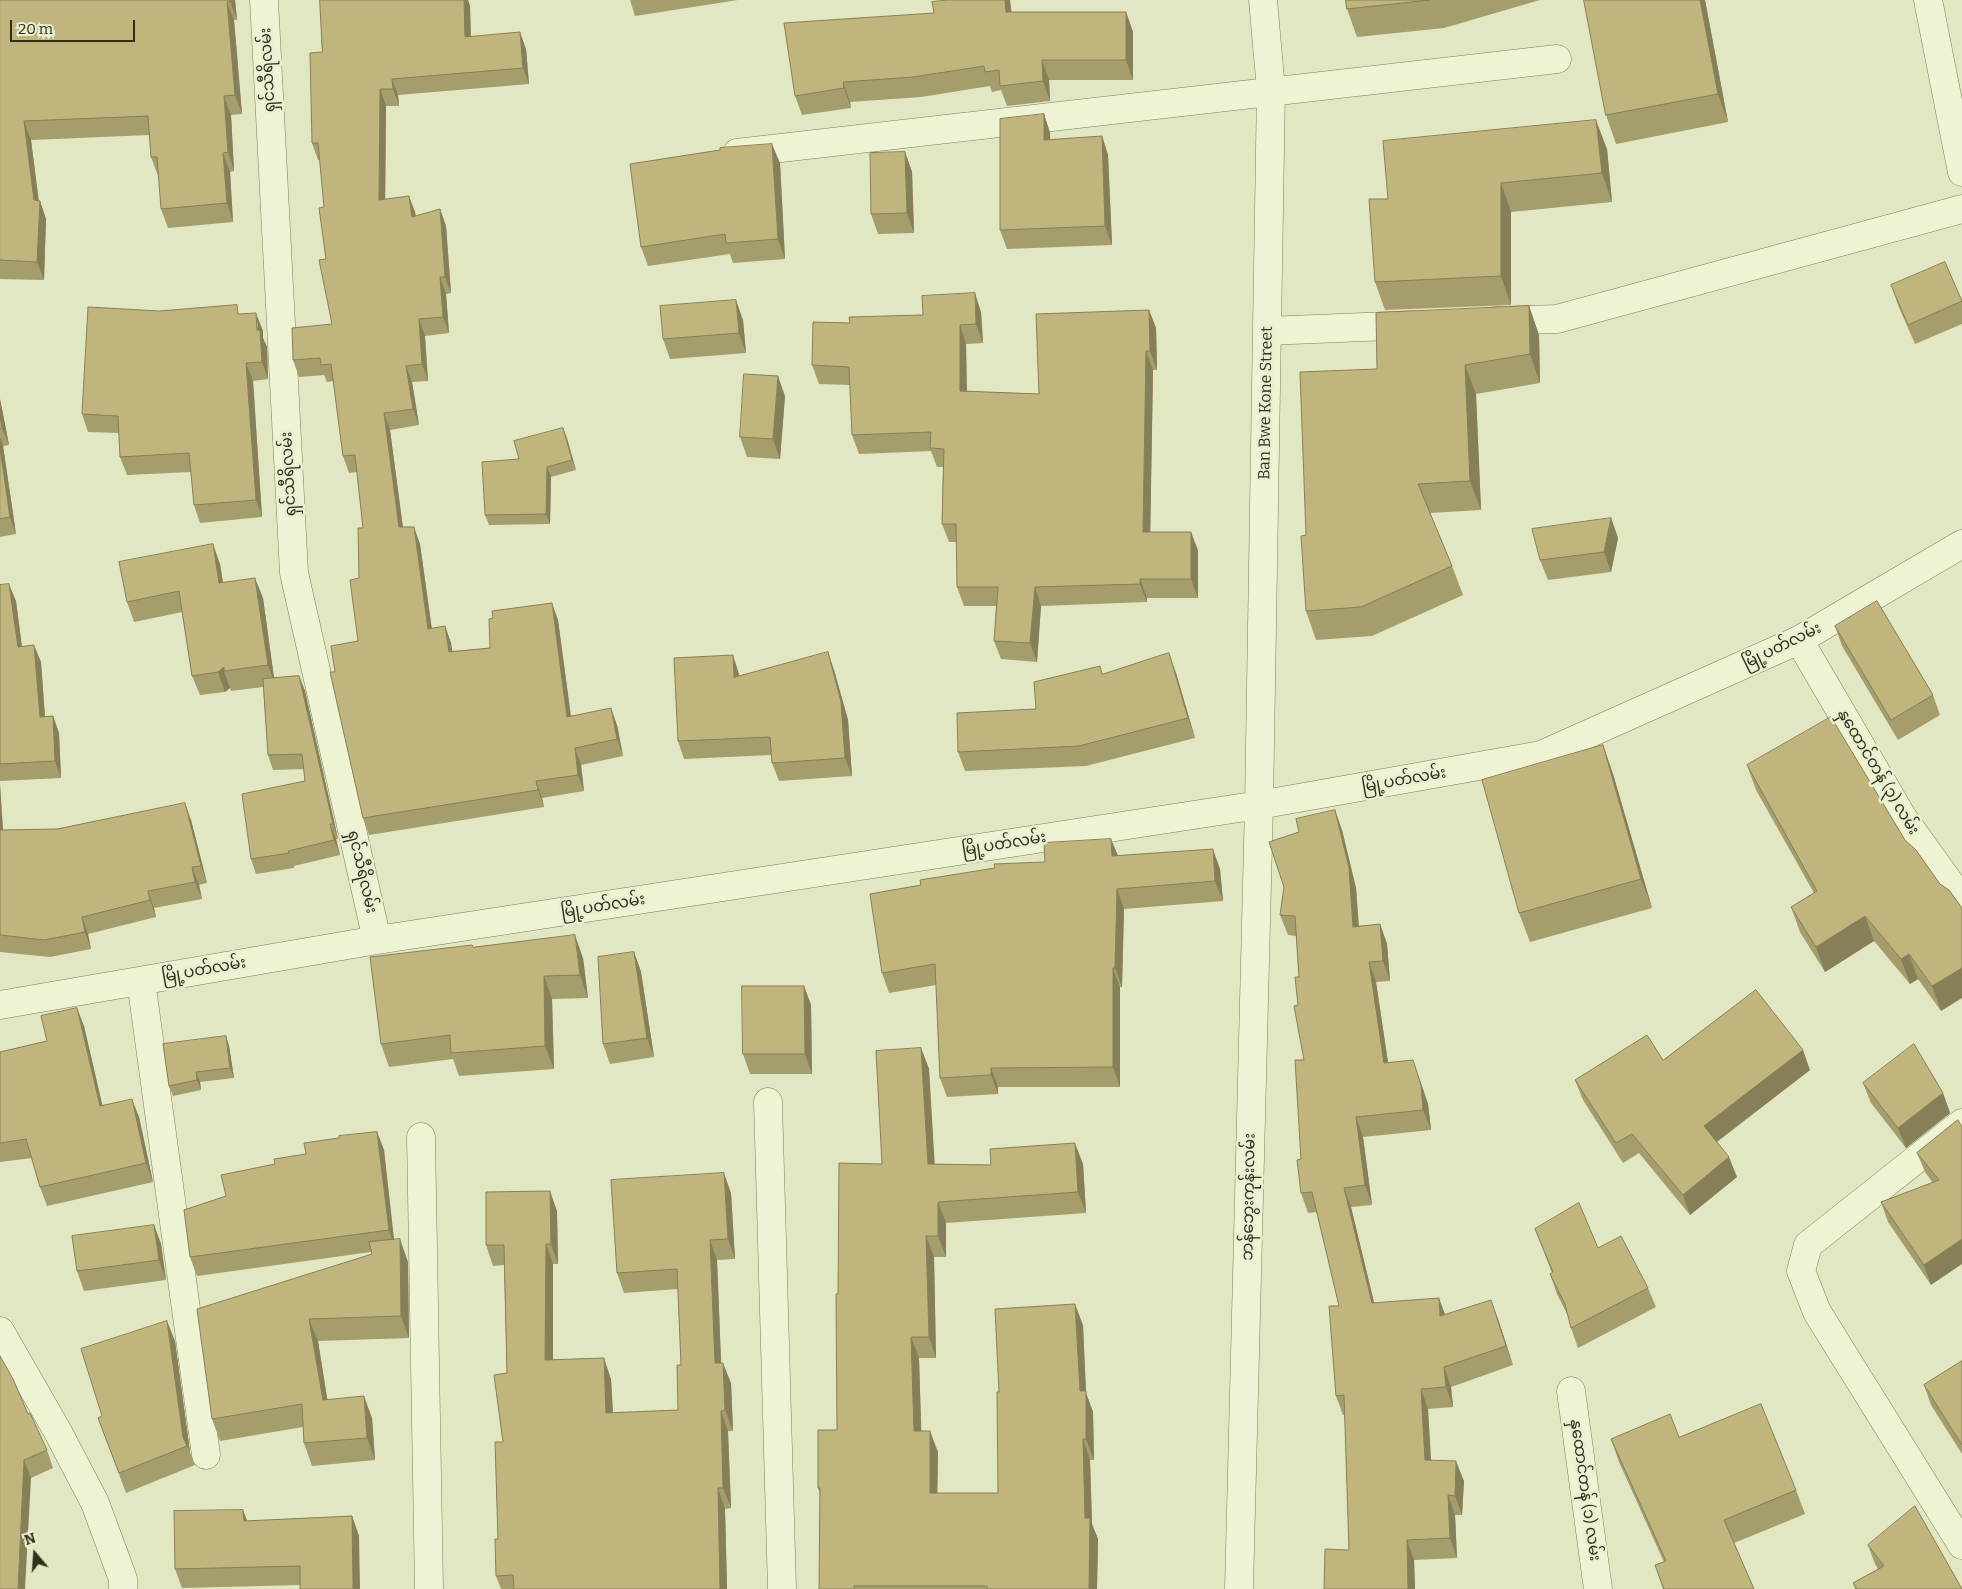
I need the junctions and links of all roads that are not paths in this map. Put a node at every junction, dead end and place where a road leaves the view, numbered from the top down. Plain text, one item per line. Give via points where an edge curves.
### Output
1 (264, 0) edge
2 (1263, 0) edge
3 (1928, 0) edge
4 (1557, 59) dead end
5 (1271, 90) junction
6 (733, 153) edge
7 (1962, 172) edge
8 (1962, 209) edge
9 (1470, 322) edge
10 (1441, 323) edge
11 (1267, 331) junction
12 (1962, 544) edge
13 (1799, 640) junction
14 (1260, 805) junction
15 (1962, 900) edge
16 (377, 940) junction
17 (140, 981) junction
18 (0, 1005) edge
19 (768, 1102) dead end
20 (1962, 1124) edge
21 (421, 1137) dead end
22 (0, 1331) edge
23 (1572, 1391) dead end
24 (206, 1455) dead end
25 (1962, 1545) edge
26 (123, 1589) edge
27 (430, 1589) edge
28 (782, 1589) edge
29 (1240, 1589) edge
30 (1598, 1589) edge

1 - 16 street, ရှင်သီရိလမ်း via 294,573
2 - 5 street, Ban Bwe Kone Street
3 - 7 street
4 - 5 street
5 - 6 street
5 - 11 street, Ban Bwe Kone Street
8 - 9 street via 1557,318
10 - 11 street
11 - 14 street, Ban Bwe Kone Street
12 - 13 street, မြို့ပတ်လမ်း
13 - 14 street, မြို့ပတ်လမ်း via 1541,755
13 - 15 street, နှထောင်တန် (၃) လမ်း via 1903,818
14 - 16 street, မြို့ပတ်လမ်း
14 - 29 street, ဘန်ဘွေးကုန်းလမ်း
16 - 17 street, မြို့ပတ်လမ်း
17 - 18 street, မြို့ပတ်လမ်း
17 - 24 street
19 - 28 street
20 - 25 street via 1808,1245 1801,1271 1817,1312
21 - 27 street
22 - 26 street via 95,1503 123,1579
23 - 30 street, နှထောင်တန် (၁) လမ်း

